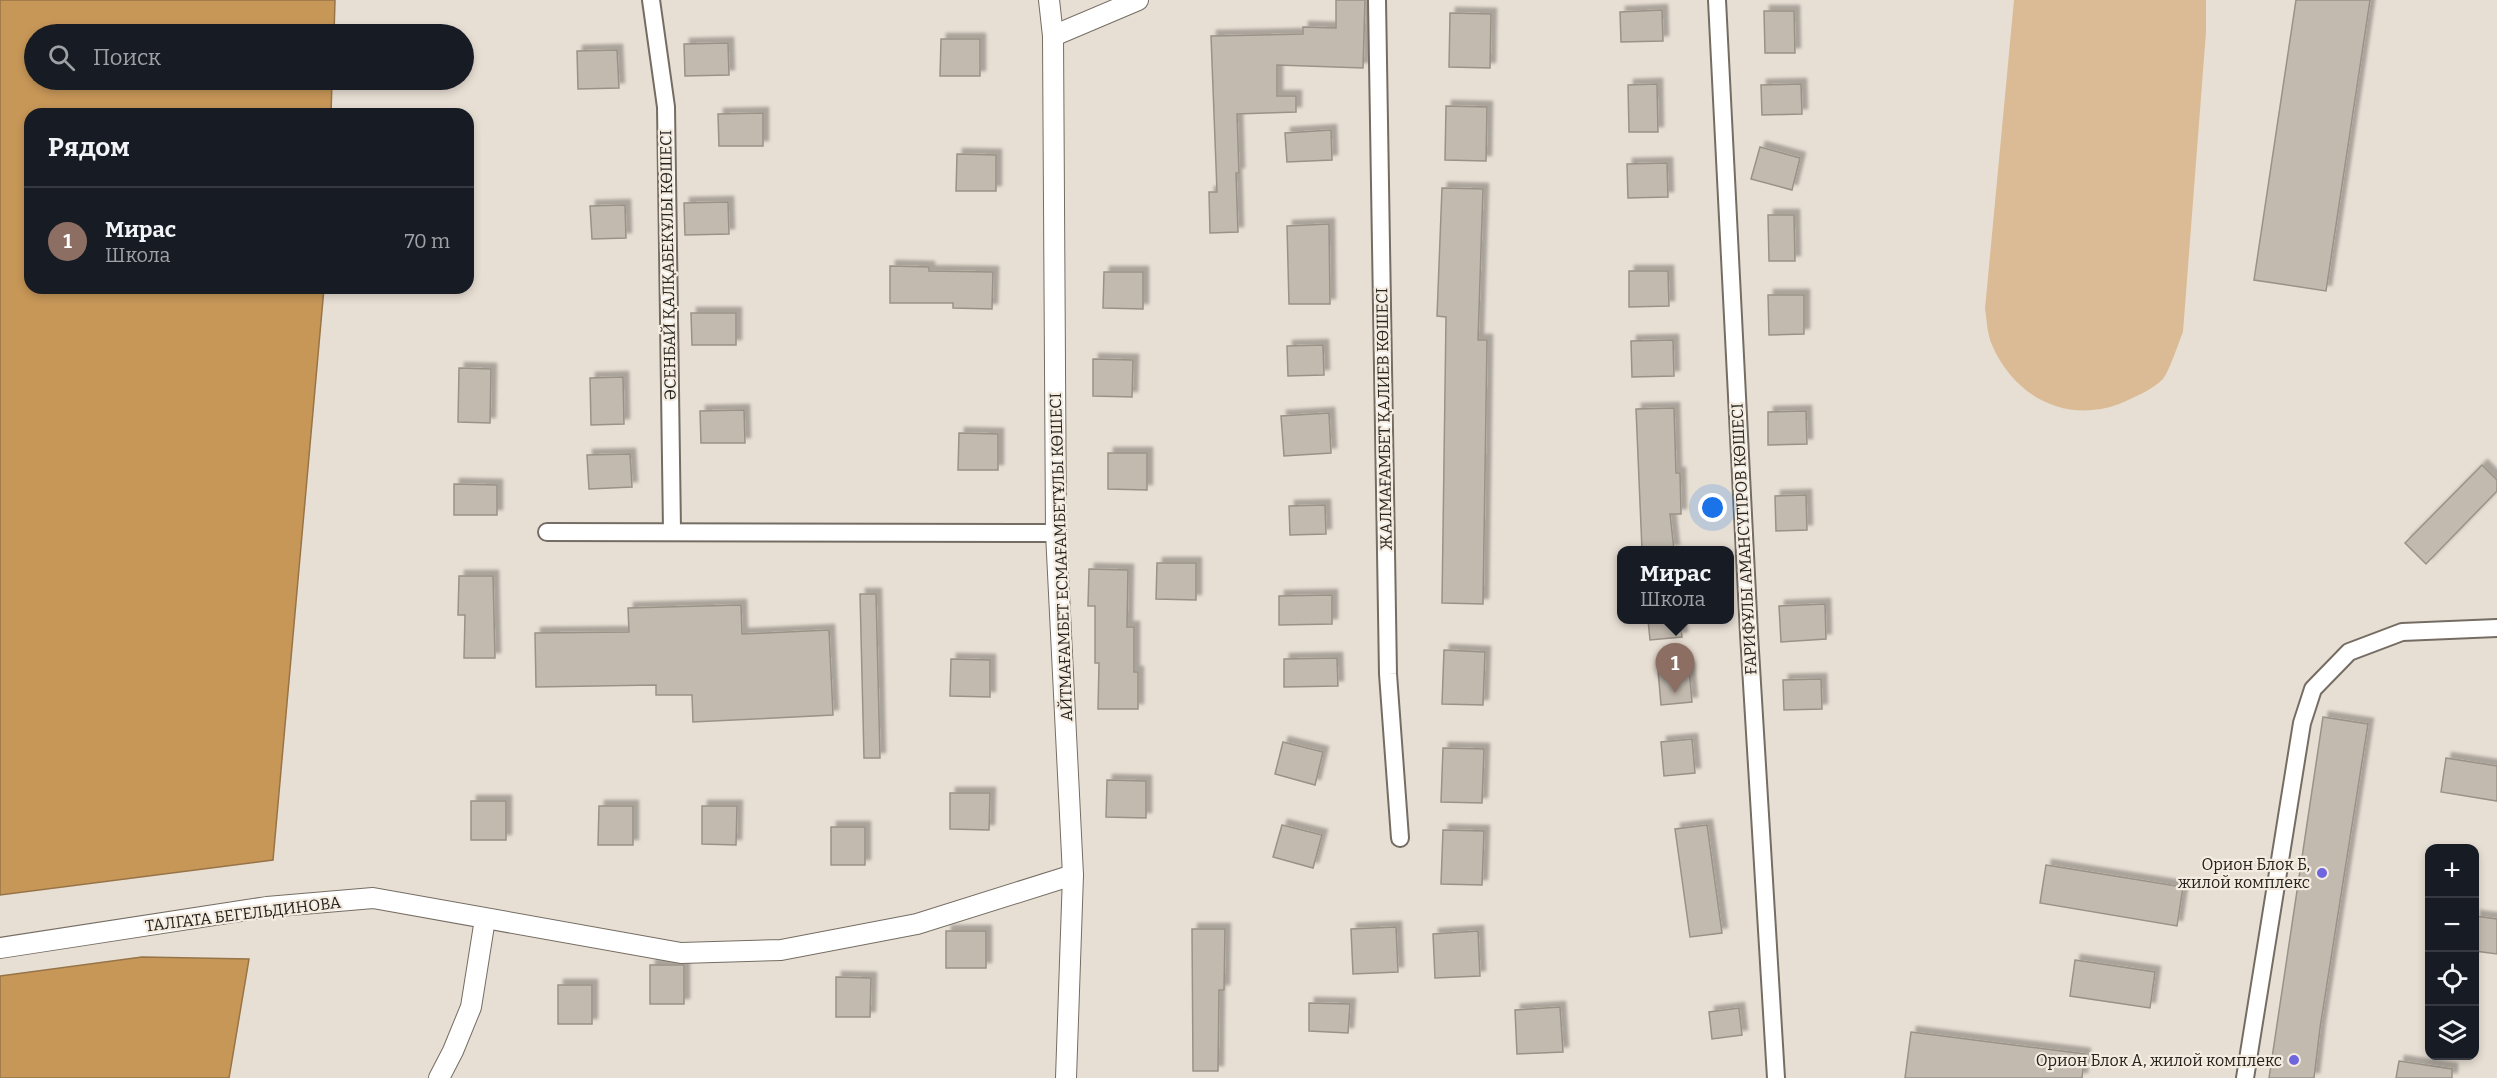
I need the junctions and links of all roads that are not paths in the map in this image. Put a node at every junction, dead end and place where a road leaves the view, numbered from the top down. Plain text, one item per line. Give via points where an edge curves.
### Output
1 (651, 0) edge
2 (1049, 0) edge
3 (1138, 0) edge
4 (1377, 0) edge
5 (1717, 0) edge
6 (1053, 36) junction
7 (672, 531) junction
8 (547, 532) dead end
9 (1056, 533) junction
10 (2497, 628) edge
11 (1400, 838) dead end
12 (1073, 875) junction
13 (485, 919) junction
14 (0, 948) edge
15 (439, 1078) edge
16 (1066, 1078) edge
17 (1776, 1078) edge
18 (2246, 1078) edge

1 - 7 street, ӘСЕНБАЙ ҚАЛҚАБЕКҰЛЫ КӨШЕСІ via 666,107
2 - 6 street, АЙТМАҒАМБЕТ ЕСМАҒАМБЕТҰЛЫ КӨШЕСІ
3 - 6 street
4 - 11 street, ЖАЛМАҒАМБЕТ ҚАЛИЕВ КӨШЕСІ via 1388,674
5 - 17 street, ҒАРИФҰЛЫ АМАНСҮГІРОВ КӨШЕСІ
6 - 9 street, АЙТМАҒАМБЕТ ЕСМАҒАМБЕТҰЛЫ КӨШЕСІ
7 - 8 street
7 - 9 street
9 - 12 street, АЙТМАҒАМБЕТ ЕСМАҒАМБЕТҰЛЫ КӨШЕСІ
10 - 18 street via 2402,632 2349,652 2313,689 2302,723
12 - 13 street, ТАЛГАТА БЕГЕЛЬДИНОВА via 917,924 781,950 681,953
12 - 16 street, АЙТМАҒАМБЕТ ЕСМАҒАМБЕТҰЛЫ КӨШЕСІ
13 - 14 street, ТАЛГАТА БЕГЕЛЬДИНОВА via 373,898 267,908
13 - 15 street via 471,1007

